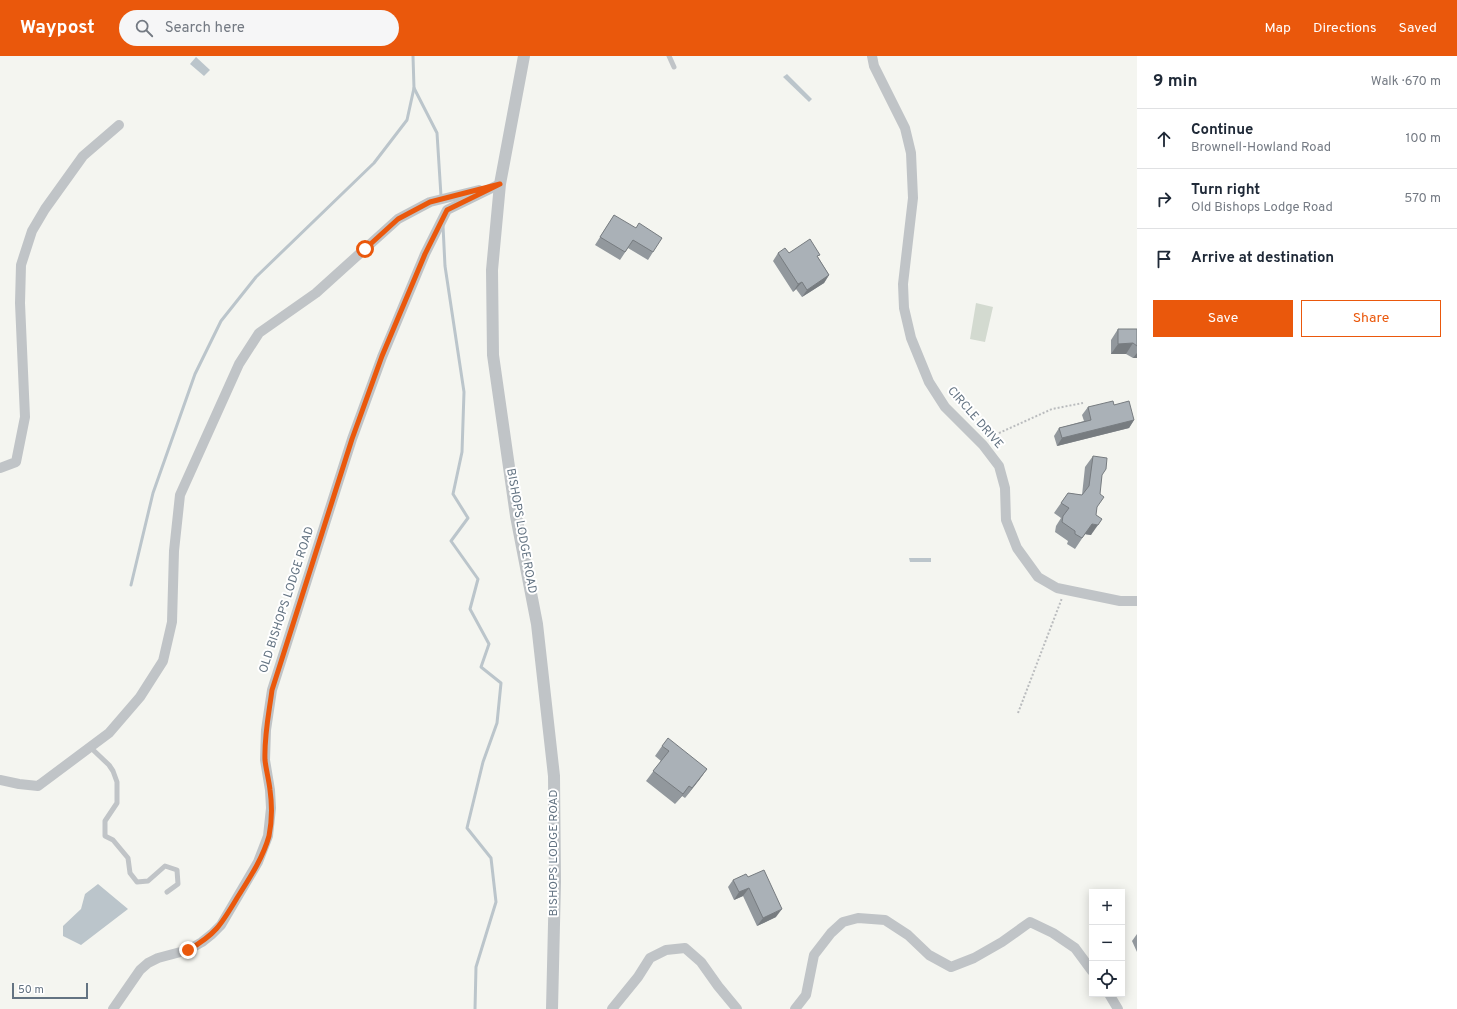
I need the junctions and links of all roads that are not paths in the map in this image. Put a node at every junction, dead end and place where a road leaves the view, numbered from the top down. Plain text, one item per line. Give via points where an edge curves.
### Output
1 (524, 56) edge
2 (669, 56) edge
3 (872, 56) edge
4 (674, 67) dead end
5 (119, 125) dead end
6 (500, 184) junction
7 (0, 468) edge
8 (1137, 601) edge
9 (90, 747) junction
10 (0, 780) edge
11 (167, 892) dead end
12 (1089, 967) edge
13 (1111, 997) edge
14 (113, 1009) edge
15 (552, 1009) edge
16 (612, 1009) edge
17 (738, 1009) edge
18 (795, 1009) edge
19 (1118, 1009) edge

1 - 6 street, BISHOPS LODGE ROAD
2 - 4 lane
3 - 8 street, CIRCLE DRIVE via 874,66 905,128 911,152 913,198 903,284 904,308 911,338 928,382 945,407 980,442 999,466 1005,488 1006,520 1017,548 1038,577 1057,588 1120,601
5 - 7 street via 83,156 32,231 21,265 24,417 16,462
6 - 9 street via 430,202 398,219 316,293 259,333 240,364 180,495 174,551 172,622 163,662 140,697 109,733
6 - 14 street, OLD BISHOPS LODGE ROAD via 447,210 425,254 382,356 352,439 272,690 265,760 271,808 268,836 258,862 221,925 202,942 188,950 148,963 140,970
6 - 15 street, BISHOPS LODGE ROAD via 492,270 493,355 516,516 537,624 554,776
9 - 10 street via 38,786
9 - 11 lane via 109,765 117,782 117,803 105,821 105,836 113,840 128,858 130,873 137,882 148,881 165,866 177,870 178,884
12 - 18 street via 1074,948 1053,933 1030,922 974,958 951,967 929,955 908,935 885,920 858,918 843,922 814,955 806,995
13 - 19 street
16 - 17 street via 650,958 666,950 685,948 701,962

